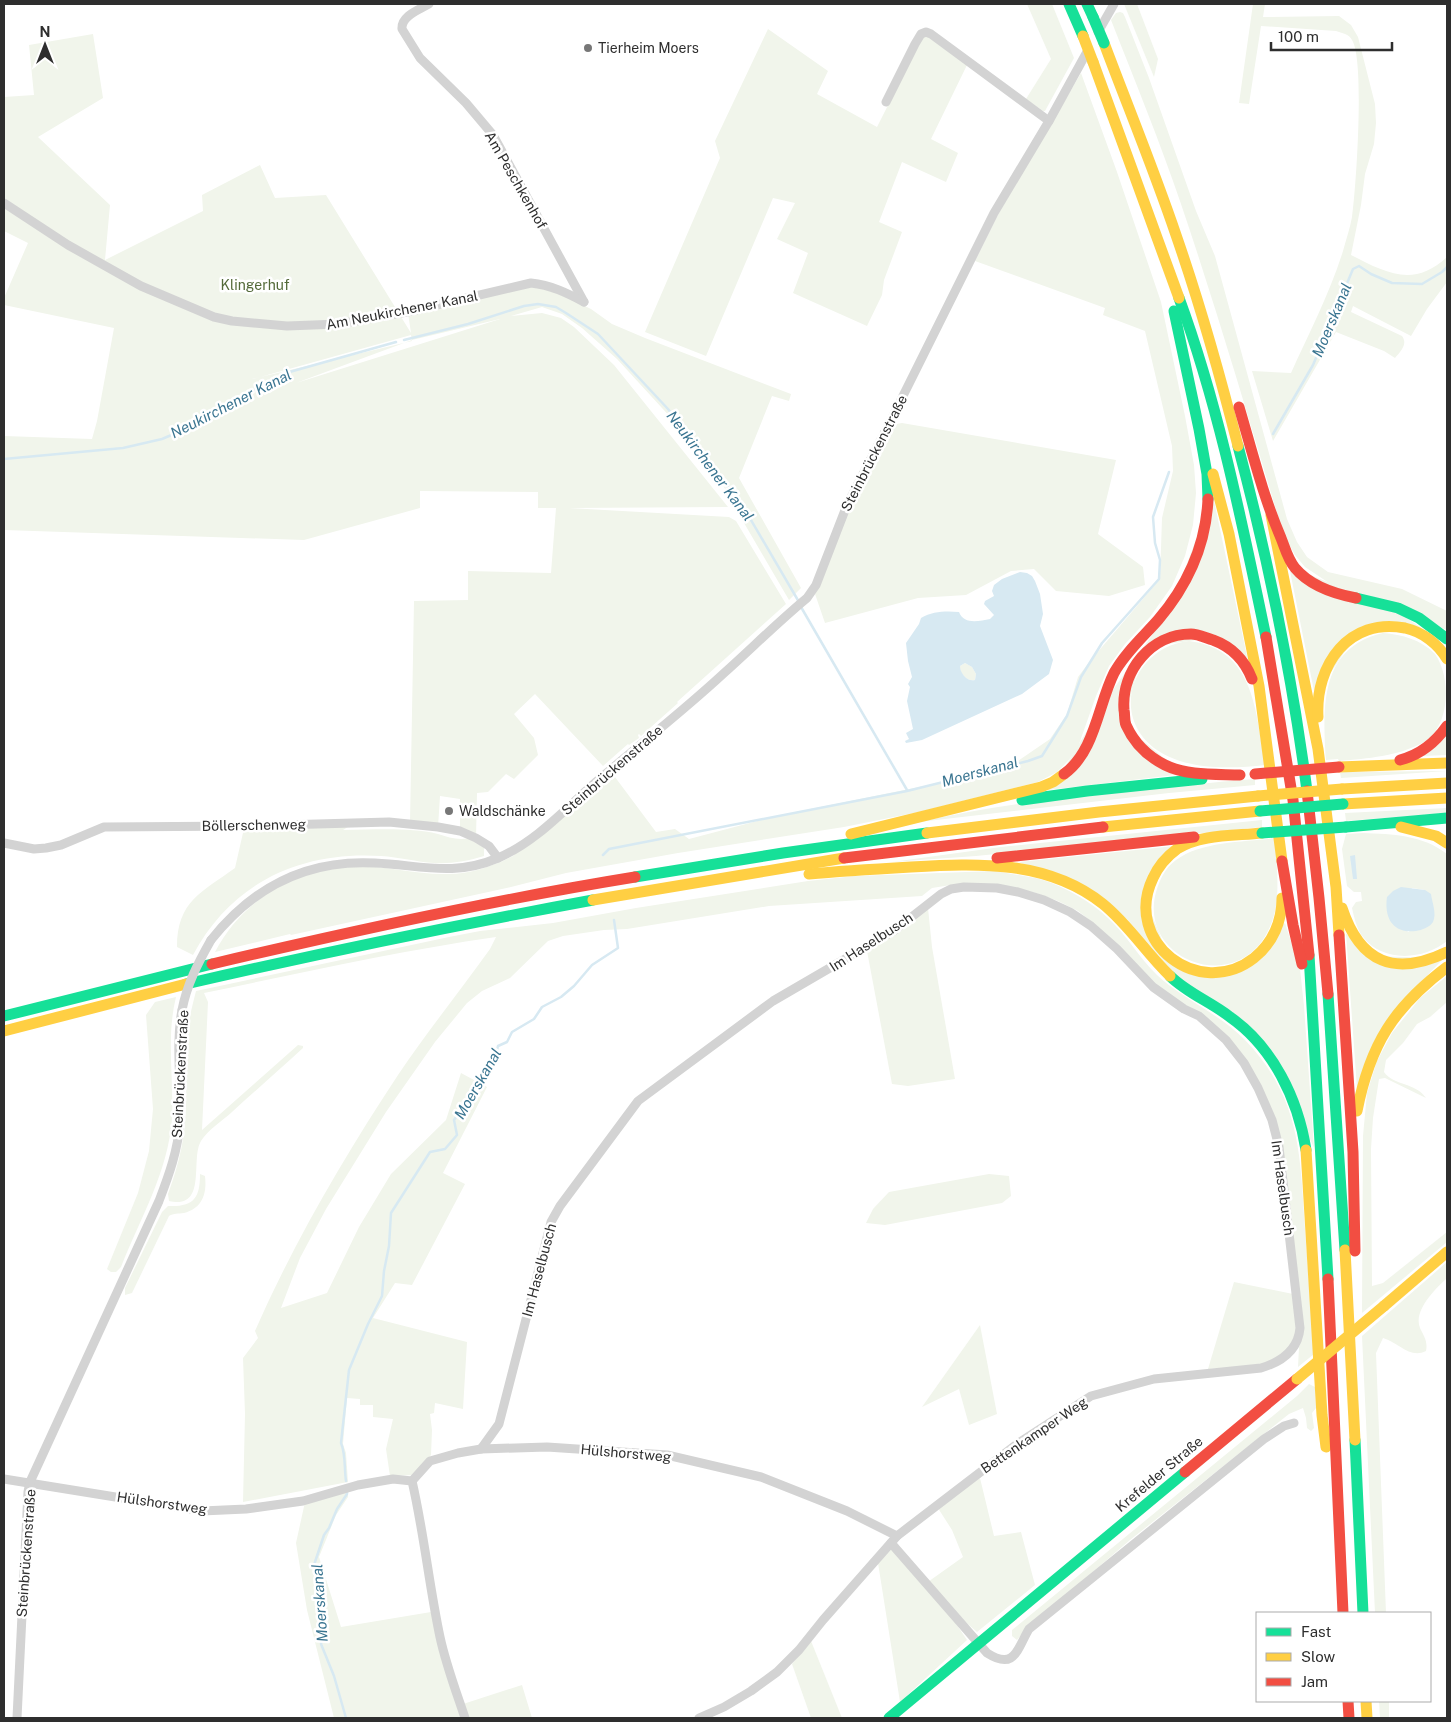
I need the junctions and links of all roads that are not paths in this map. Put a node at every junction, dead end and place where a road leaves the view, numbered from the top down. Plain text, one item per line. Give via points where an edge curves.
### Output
1 (429, 4) edge
2 (1069, 4) edge
3 (1087, 4) edge
4 (1114, 4) edge
5 (886, 102) dead end
6 (1049, 121) junction
7 (4, 203) edge
8 (1148, 210) junction
9 (584, 302) joint
10 (1198, 303) junction
11 (1194, 407) junction
12 (1271, 515) junction
13 (1447, 639) edge
14 (1447, 659) edge
15 (1447, 726) edge
16 (1266, 745) junction
17 (1318, 749) junction
18 (1447, 762) edge
19 (1369, 765) junction
20 (1240, 775) junction
21 (1447, 783) edge
22 (1447, 798) edge
23 (1447, 818) edge
24 (900, 821) junction
25 (1377, 824) junction
26 (1242, 835) junction
27 (4, 843) edge
28 (1447, 843) edge
29 (1280, 848) junction
30 (784, 852) junction
31 (498, 858) junction
32 (941, 865) junction
33 (739, 875) junction
34 (1336, 887) junction
35 (1447, 952) edge
36 (1447, 967) edge
37 (4, 1016) edge
38 (4, 1031) edge
39 (1316, 1051) junction
40 (1355, 1221) junction
41 (1447, 1252) edge
42 (1228, 1372) joint
43 (1355, 1414) junction
44 (1294, 1423) dead end
45 (481, 1449) junction
46 (4, 1479) edge
47 (412, 1481) junction
48 (30, 1482) junction
49 (894, 1539) junction
50 (1340, 1561) junction
51 (1343, 1612) edge
52 (1363, 1612) edge
53 (979, 1644) junction
54 (1348, 1702) edge
55 (1366, 1702) edge
56 (17, 1718) edge
57 (465, 1718) edge
58 (699, 1718) edge
59 (889, 1718) edge
60 (1349, 1718) edge
61 (1367, 1718) edge

1 - 9 street, Am Peschkenhof via 404,20 402,29 420,58 493,135
2 - 8 main road, bridge
3 - 10 main road, bridge via 1156,179
4 - 6 street, Steinbrückenstraße
5 - 6 street via 921,34 926,32
6 - 31 street, Steinbrückenstraße via 994,213 847,504 816,585 807,598 722,676 552,821 514,851
7 - 9 street, Am Neukirchener Kanal via 68,245 141,286 232,321 287,326 339,324 531,283 562,290
8 - 11 main road
8 - 39 main road via 1205,380 1237,500 1268,648 1293,800 1307,925
10 - 12 main road via 1219,343
10 - 43 main road via 1252,498 1283,645 1308,798 1324,933
11 - 16 main road via 1229,534 1259,686
11 - 24 main road via 1208,490 1204,531 1196,561 1165,612 1130,649 1115,672 1087,746 1075,764 1053,782 1036,788
12 - 13 main road via 1295,568 1312,582 1341,594 1398,608 1419,618
12 - 17 main road
14 - 17 main road via 1428,637 1400,626 1364,630 1345,641 1334,654 1321,680 1317,702
15 - 19 main road via 1426,749 1404,759
16 - 20 main road via 1250,673 1228,647 1205,636 1190,634 1160,640 1146,649 1132,668 1123,691 1126,726 1135,741 1148,755 1185,772
16 - 29 main road
17 - 34 main road
18 - 19 main road
19 - 20 main road, bridge
20 - 24 main road via 1086,791
21 - 30 main road, bridge via 1258,796 1008,822
22 - 33 main road, bridge via 1175,819 908,850
23 - 25 main road
24 - 30 main road
25 - 26 main road, bridge
25 - 28 main road via 1422,831
26 - 29 main road via 1197,841 1178,849 1163,860 1150,881 1146,899 1153,937 1163,952 1188,968 1218,974 1233,971 1267,947 1280,920
26 - 32 main road via 1178,838
27 - 31 street, Böllerschenweg via 46,848 104,827 389,822 460,831 489,846
29 - 39 main road
30 - 37 main road via 375,926 151,977
31 - 48 street, Steinbrückenstraße, bridge via 484,864 440,870 367,863 340,863 307,870 274,883 259,893 236,912 211,940 193,974 182,1010 180,1123 172,1164 159,1201
32 - 33 main road via 774,876
32 - 50 main road via 1019,867 1060,878 1082,890 1124,922 1175,982 1240,1025 1272,1060 1294,1102 1307,1156 1322,1415 1334,1536
33 - 38 main road via 298,958
34 - 35 main road via 1352,933 1372,956 1403,966 1419,965
34 - 40 main road
36 - 40 main road via 1405,1002 1380,1038 1368,1063 1357,1110
39 - 50 main road
40 - 43 main road
41 - 53 main road, Krefelder Straße, bridge
42 - 45 street, Im Haselbusch via 1275,1364 1293,1349 1299,1338 1279,1147 1258,1088 1244,1063 1212,1026 1169,1000 1091,926 1070,912 1018,892 964,887 941,894 895,930 773,1001 638,1101 551,1222 499,1424
42 - 49 street, Bettenkamper Weg via 1154,1379 1090,1396 1017,1444
43 - 52 main road
44 - 53 street via 1284,1426 1257,1445 1029,1629 1016,1654 1007,1660 997,1660
45 - 47 street, Hülshorstweg via 430,1461
45 - 49 street, Hülshorstweg via 547,1447 667,1456 761,1477 847,1511
46 - 48 street, Hülshorstweg
47 - 48 street, Hülshorstweg via 393,1479 303,1501 202,1511
47 - 57 street via 440,1636
48 - 56 street, Steinbrückenstraße
49 - 53 street
49 - 58 street, Bettenkamper Weg via 777,1672 751,1692
50 - 51 main road
53 - 59 main road, Krefelder Straße
54 - 60 main road
55 - 61 main road

